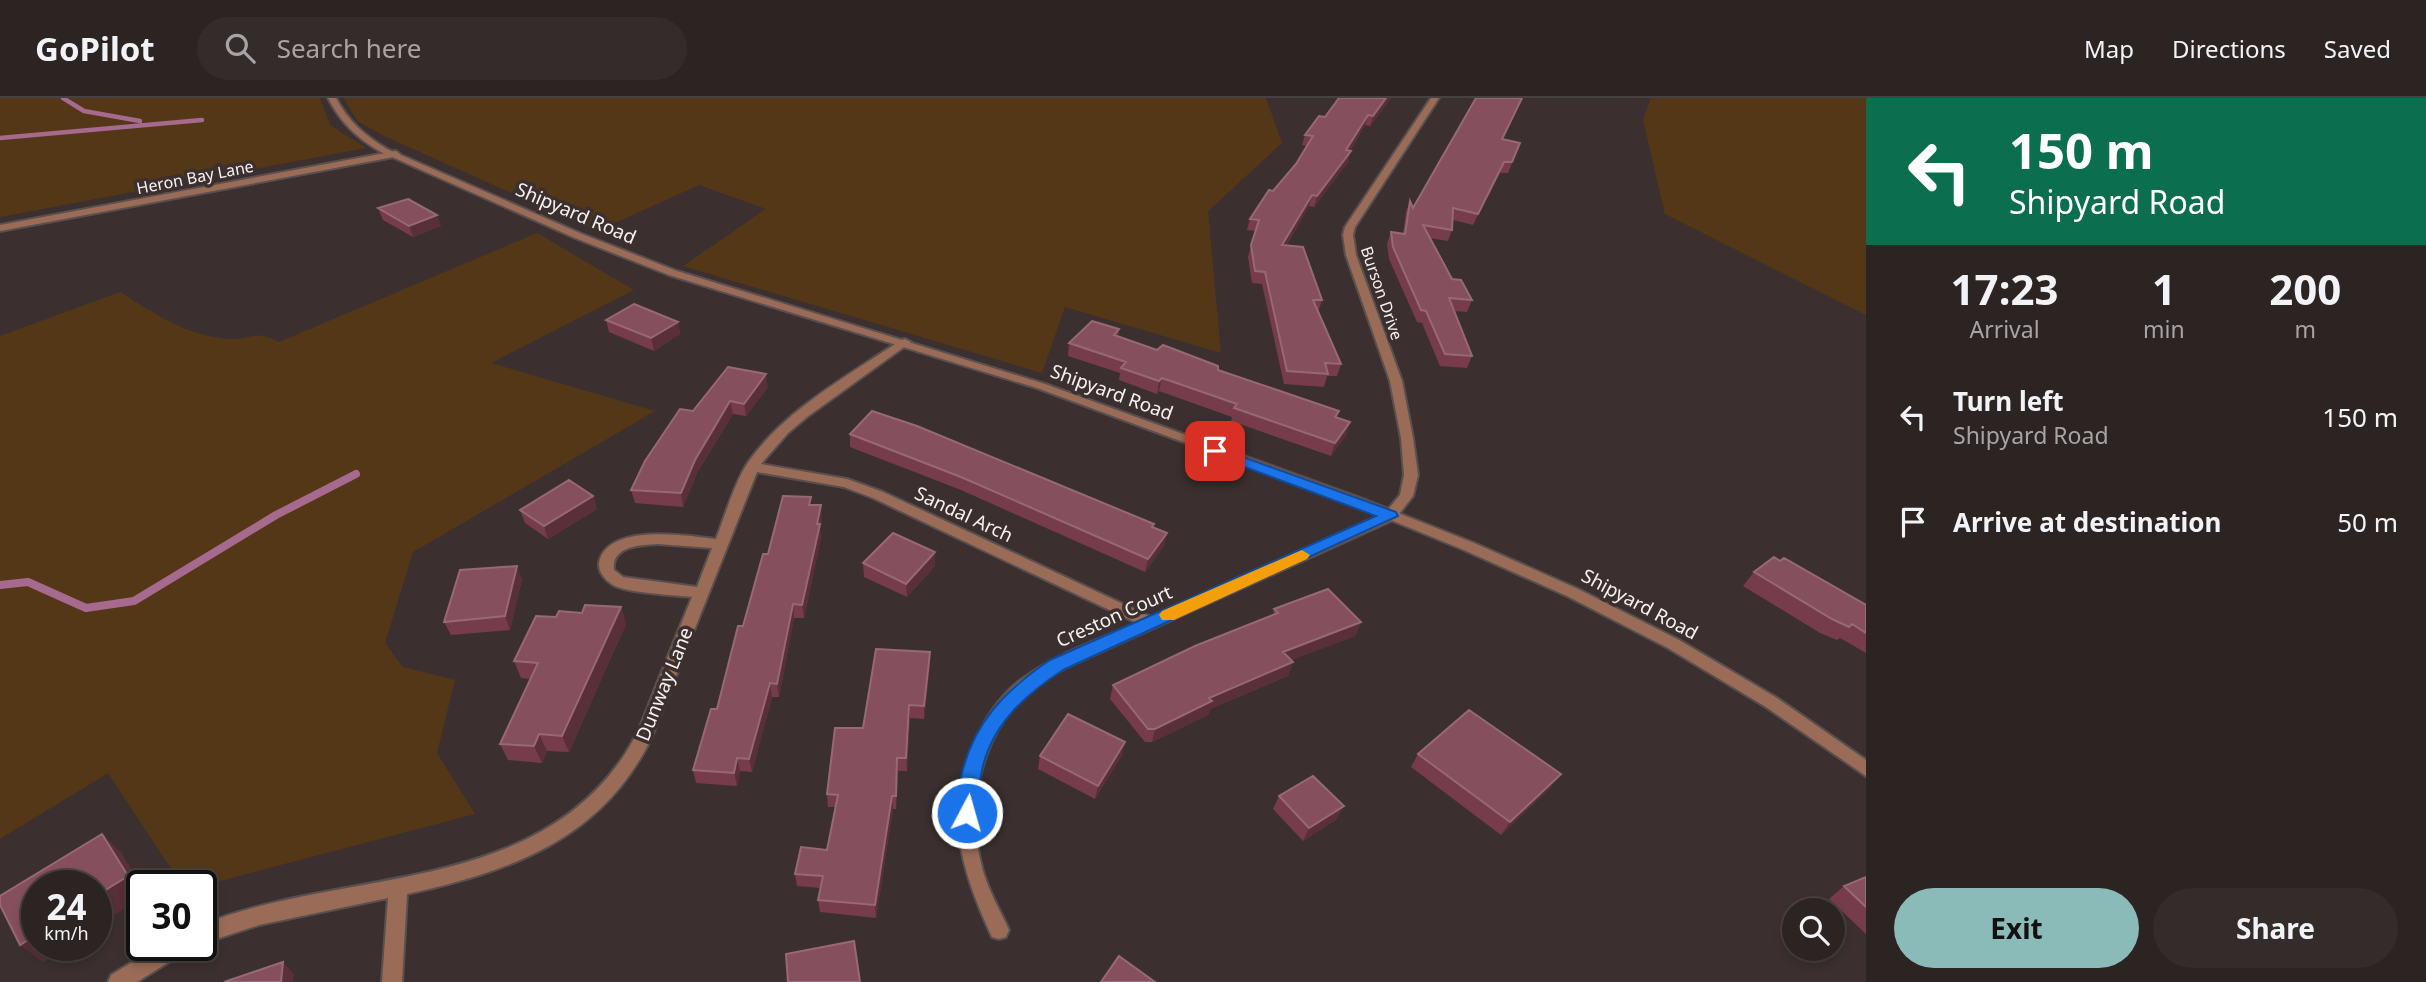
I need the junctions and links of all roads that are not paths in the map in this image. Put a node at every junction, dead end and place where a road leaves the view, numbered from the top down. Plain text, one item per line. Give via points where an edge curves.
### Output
1 (331, 98) edge
2 (1435, 98) edge
3 (396, 154) junction
4 (0, 228) edge
5 (905, 342) junction
6 (752, 467) junction
7 (1390, 516) junction
8 (720, 544) junction
9 (701, 593) junction
10 (1151, 623) junction
11 (1866, 769) edge
12 (398, 887) junction
13 (217, 929) edge
14 (999, 930) dead end
15 (152, 961) edge
16 (118, 982) edge
17 (392, 982) edge

1 - 3 street, Shipyard Road via 345,125
2 - 7 street, Burson Drive via 1348,235 1350,255 1396,381 1407,438 1411,475 1406,496
3 - 4 street, Heron Bay Lane
3 - 5 street, Shipyard Road via 664,270
5 - 6 street, Dunway Lane via 786,427
5 - 7 street, Shipyard Road via 1041,386
6 - 8 street, Dunway Lane
6 - 10 street, Sandal Arch via 847,483 878,495
7 - 10 street, Creston Court
7 - 11 street, Shipyard Road via 1495,555 1643,625 1767,699
8 - 9 street, Dunway Lane
8 - 9 street via 642,540 615,548 608,557 609,575 619,582
9 - 12 street, Dunway Lane via 643,739 622,774 586,813 540,843 482,866
10 - 14 street, Creston Court via 1057,665 1023,688 993,720 976,754 967,792 966,834 974,871
12 - 13 street, Dunway Lane via 268,913
12 - 17 street
15 - 16 street

